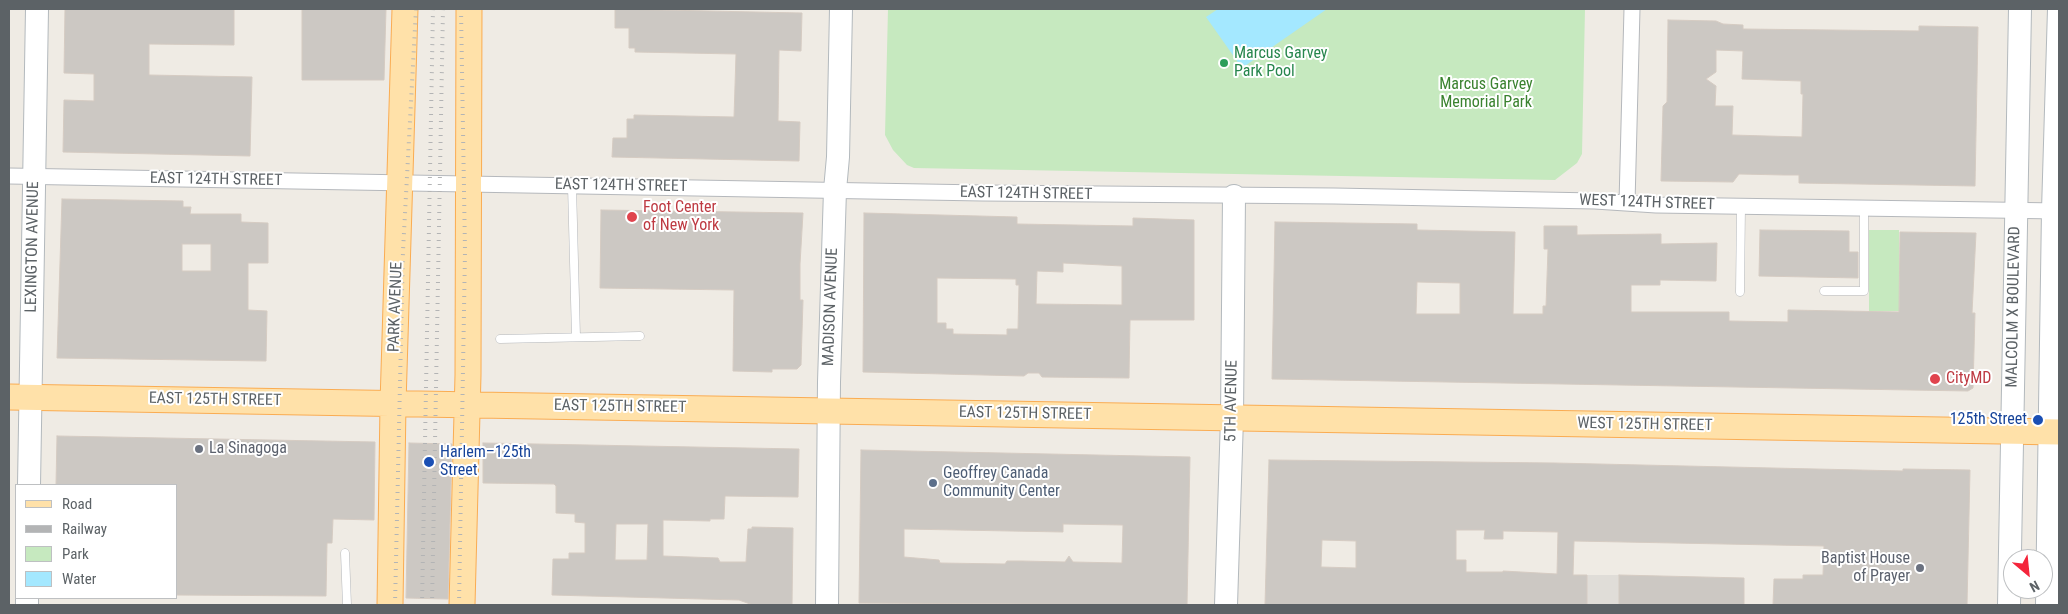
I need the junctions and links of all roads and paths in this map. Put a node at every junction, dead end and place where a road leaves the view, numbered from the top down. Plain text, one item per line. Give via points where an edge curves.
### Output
1 (37, 9) edge
2 (405, 9) edge
3 (469, 9) edge
4 (841, 9) edge
5 (1632, 9) edge
6 (2020, 9) edge
7 (2059, 9) edge
8 (9, 176) edge
9 (35, 177) junction
10 (400, 183) junction
11 (469, 184) junction
12 (572, 186) junction
13 (835, 190) junction
14 (1234, 196) junction
15 (1627, 203) junction
16 (1741, 206) junction
17 (1864, 208) junction
18 (2015, 211) junction
19 (2056, 211) edge
20 (1824, 291) dead end
21 (1740, 292) dead end
22 (640, 336) dead end
23 (576, 337) junction
24 (500, 339) dead end
25 (19, 397) edge
26 (393, 404) junction
27 (466, 405) junction
28 (829, 412) junction
29 (1232, 418) junction
30 (2012, 432) junction
31 (2055, 432) edge
32 (29, 484) edge
33 (346, 553) dead end
34 (347, 605) edge
35 (390, 605) edge
36 (462, 605) edge
37 (827, 605) edge
38 (1226, 605) edge
39 (2009, 605) edge
40 (2047, 605) edge

1 - 9 main road, LEXINGTON AVENUE
2 - 10 main road, PARK AVENUE
3 - 11 main road
4 - 13 main road, MADISON AVENUE
5 - 15 street
6 - 18 main road, MALCOLM X BOULEVARD
7 - 19 main road
8 - 9 street, EAST 124TH STREET
9 - 10 street, EAST 124TH STREET
9 - 25 main road, LEXINGTON AVENUE
10 - 11 street, EAST 124TH STREET
10 - 26 main road, PARK AVENUE
11 - 12 street, EAST 124TH STREET
11 - 27 main road
12 - 13 street, EAST 124TH STREET
12 - 23 lane
13 - 14 street, EAST 124TH STREET
13 - 28 main road, MADISON AVENUE
14 - 15 street, WEST 124TH STREET
14 - 29 main road, 5TH AVENUE
15 - 16 street, WEST 124TH STREET
16 - 17 street, WEST 124TH STREET
16 - 21 lane
17 - 18 street, WEST 124TH STREET
17 - 20 lane via 1864,291
18 - 19 street, WEST 124TH STREET
18 - 30 main road, MALCOLM X BOULEVARD
19 - 31 main road
22 - 23 lane
23 - 24 lane
25 - 26 main road, EAST 125TH STREET
25 - 32 main road, LEXINGTON AVENUE
26 - 27 main road, EAST 125TH STREET
26 - 35 main road, PARK AVENUE
27 - 28 main road, EAST 125TH STREET
27 - 36 main road
28 - 29 main road, EAST 125TH STREET
28 - 37 main road, MADISON AVENUE
29 - 30 main road, WEST 125TH STREET
29 - 38 main road, 5TH AVENUE
30 - 31 main road, WEST 125TH STREET
30 - 39 main road, MALCOLM X BOULEVARD
31 - 40 main road
33 - 34 lane

